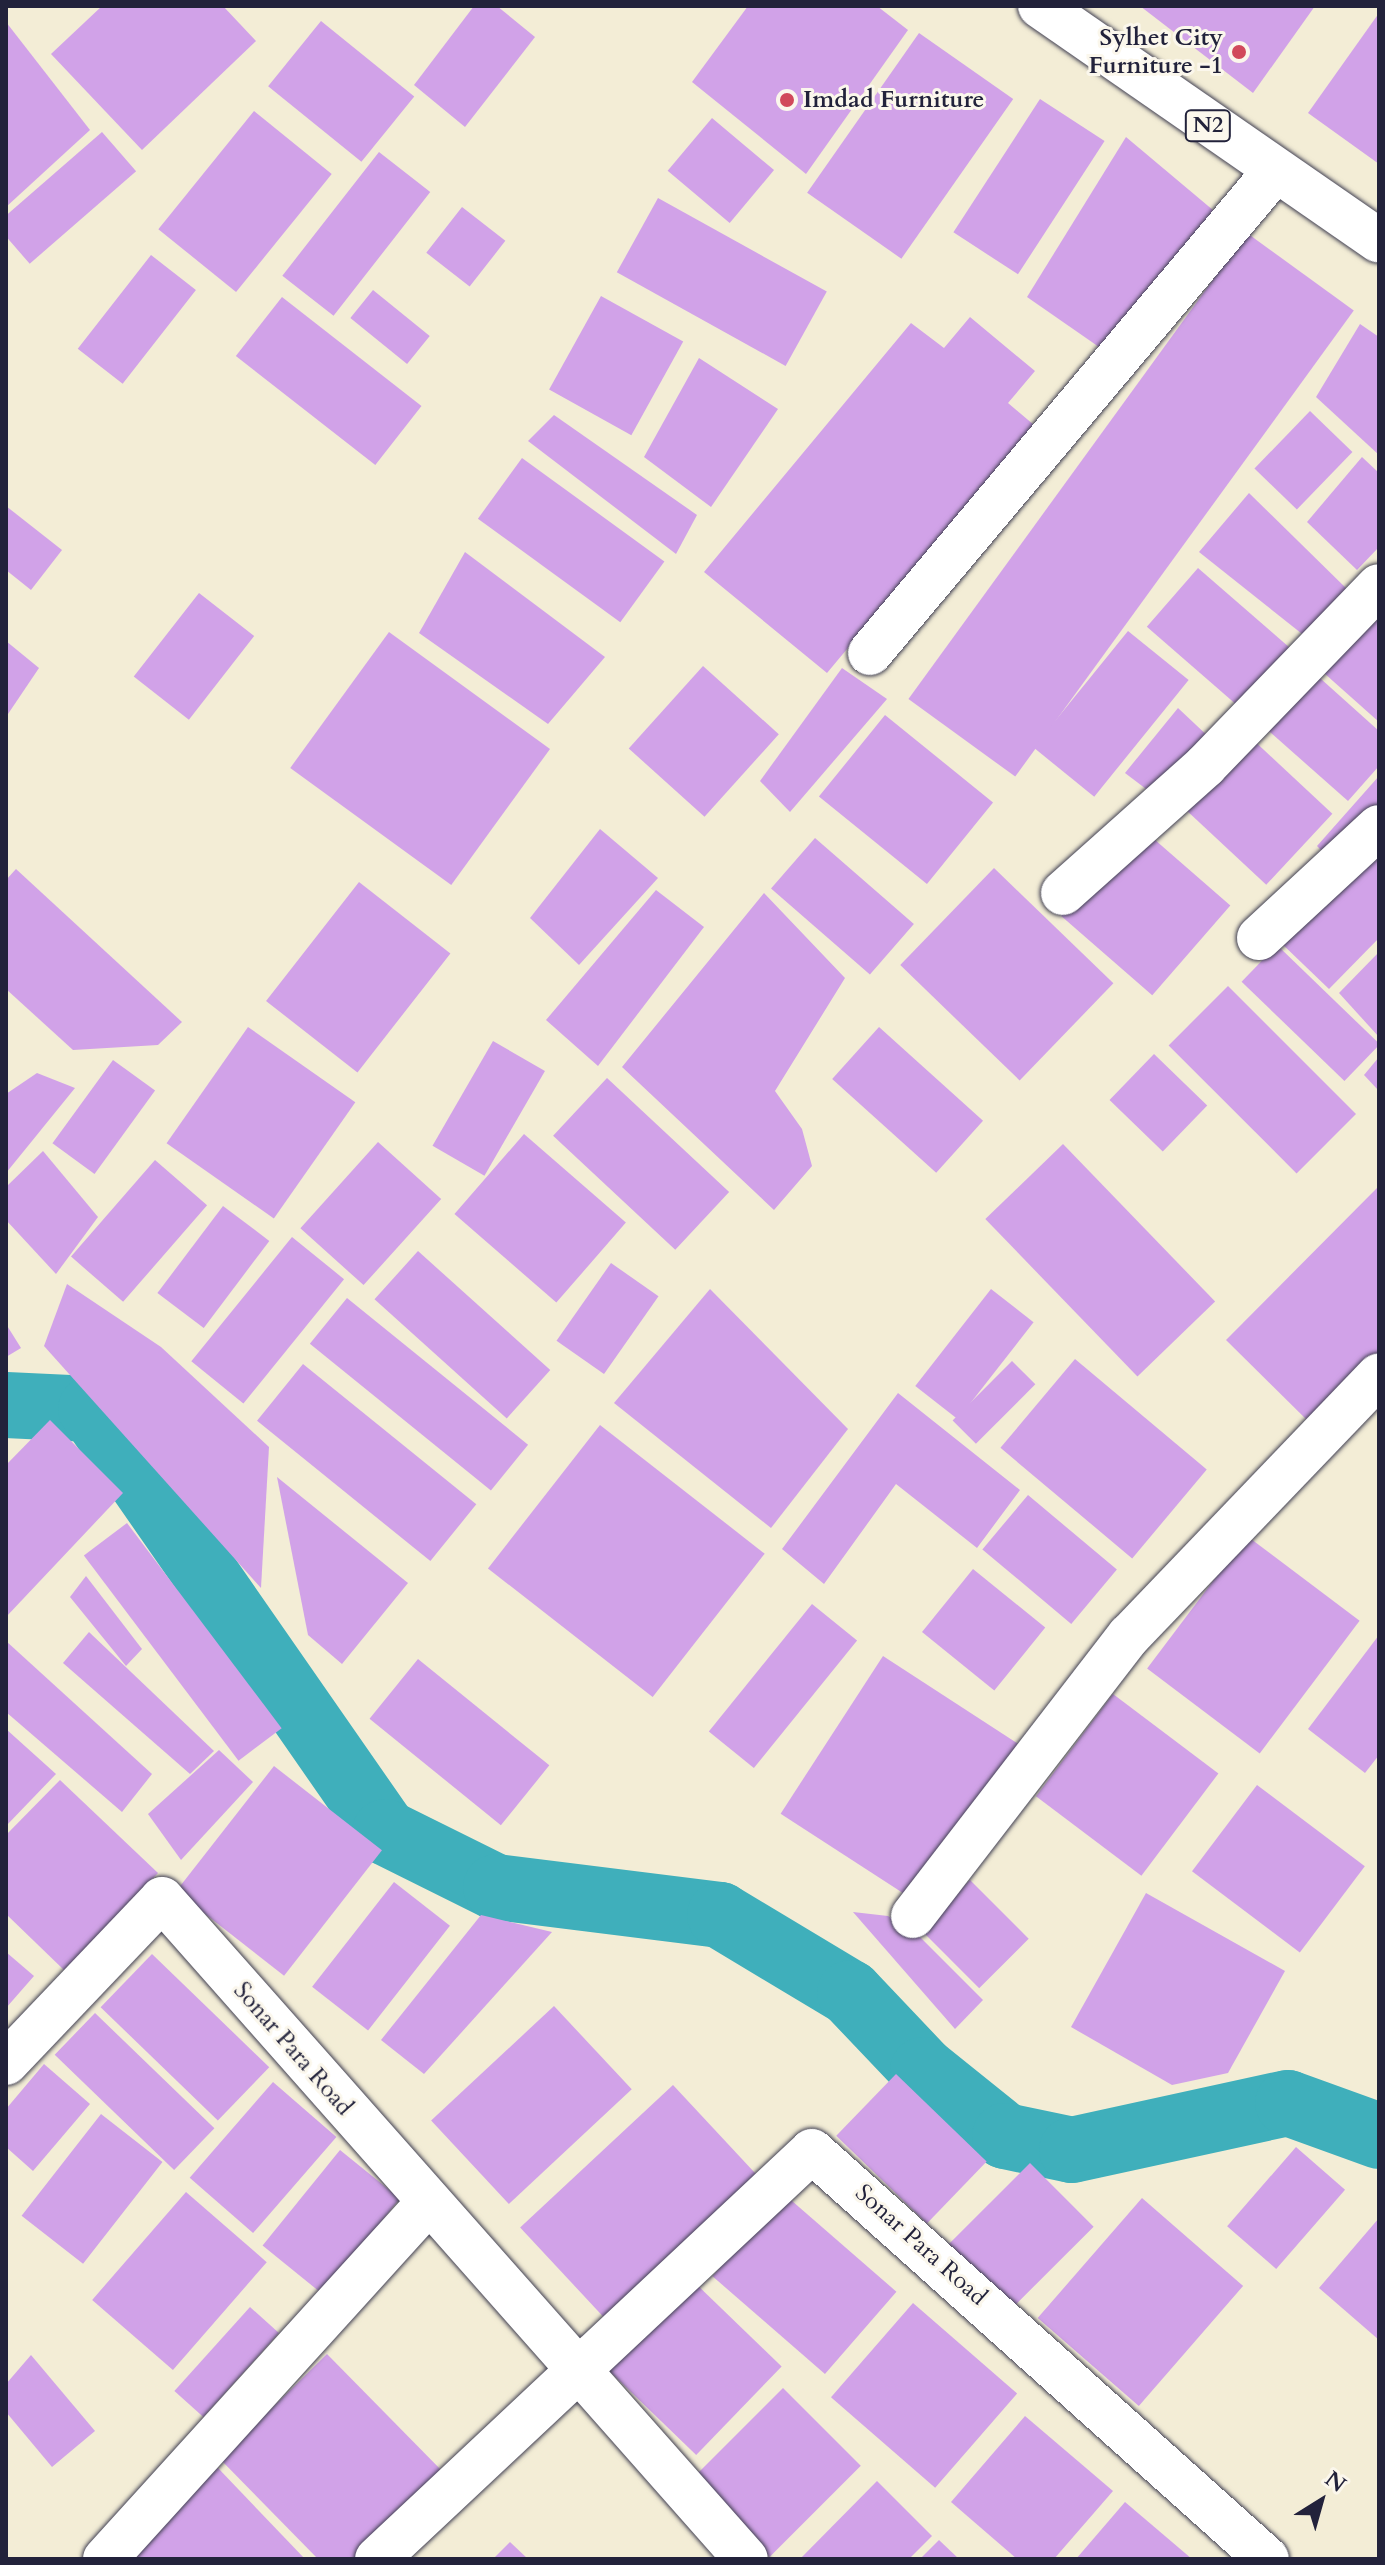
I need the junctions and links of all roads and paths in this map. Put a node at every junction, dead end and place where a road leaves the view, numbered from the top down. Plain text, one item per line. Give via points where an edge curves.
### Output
1 (1040, 6) edge
2 (1275, 171) junction
3 (1379, 241) edge
4 (1379, 586) edge
5 (870, 653) dead end
6 (1379, 827) edge
7 (1063, 893) dead end
8 (1259, 938) dead end
9 (1379, 1375) edge
10 (913, 1916) dead end
11 (6, 2063) edge
12 (427, 2204) junction
13 (576, 2370) junction
14 (105, 2559) edge
15 (377, 2559) edge
16 (746, 2559) edge
17 (1267, 2559) edge

1 - 2 main road, N2
2 - 3 main road, N2
2 - 5 main road
4 - 7 main road via 1205,766
6 - 8 main road
9 - 10 main road via 1129,1636
11 - 12 main road, Sonar Para Road via 162,1899
12 - 13 main road, Sonar Para Road
12 - 14 main road
13 - 15 main road, Sonar Para Road
13 - 16 main road, Sonar Para Road
13 - 17 main road, Sonar Para Road via 812,2151

